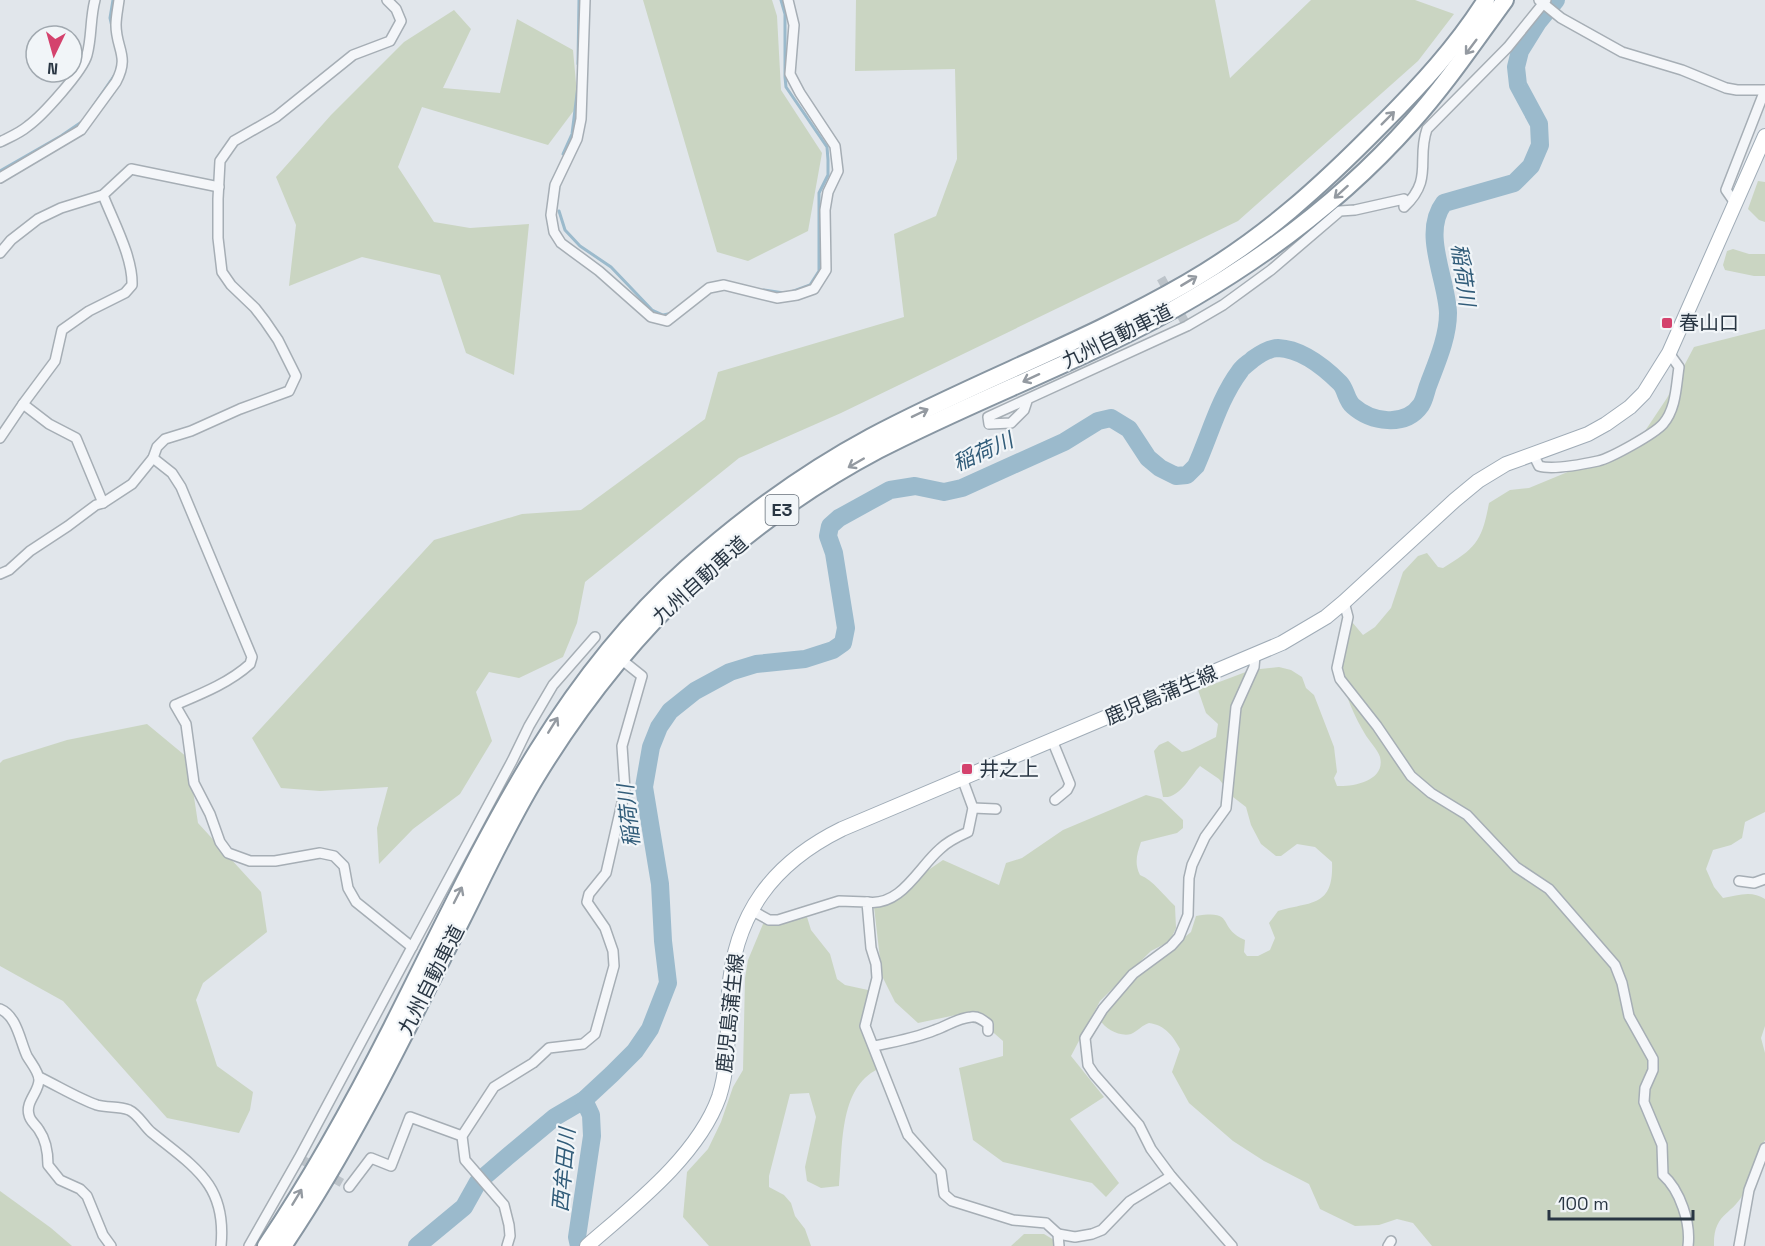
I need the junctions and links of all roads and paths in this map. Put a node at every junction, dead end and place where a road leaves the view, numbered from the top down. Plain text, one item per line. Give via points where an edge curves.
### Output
1 (95, 0) edge
2 (119, 0) edge
3 (387, 0) edge
4 (585, 0) edge
5 (788, 0) edge
6 (1486, 0) edge
7 (1505, 0) edge
8 (1542, 1) edge
9 (1765, 90) edge
10 (1765, 136) edge
11 (0, 142) edge
12 (0, 178) edge
13 (219, 187) junction
14 (103, 195) junction
15 (1735, 203) junction
16 (0, 253) edge
17 (1669, 353) junction
18 (1027, 401) dead end
19 (23, 404) junction
20 (0, 438) edge
21 (1533, 454) junction
22 (153, 458) junction
23 (103, 503) junction
24 (0, 574) edge
25 (1344, 602) junction
26 (595, 637) dead end
27 (1255, 656) junction
28 (627, 664) dead end
29 (1052, 740) junction
30 (962, 778) junction
31 (1055, 800) dead end
32 (973, 808) junction
33 (996, 809) dead end
34 (1765, 879) edge
35 (1739, 881) dead end
36 (867, 902) junction
37 (751, 910) junction
38 (412, 947) junction
39 (0, 1009) edge
40 (988, 1031) dead end
41 (874, 1046) junction
42 (39, 1077) junction
43 (462, 1136) junction
44 (1765, 1149) edge
45 (1171, 1176) junction
46 (349, 1187) dead end
47 (1058, 1234) junction
48 (111, 1246) edge
49 (221, 1246) edge
50 (249, 1246) edge
51 (266, 1246) edge
52 (283, 1246) edge
53 (507, 1246) edge
54 (587, 1246) edge
55 (1059, 1246) edge
56 (1232, 1246) edge
57 (1688, 1246) edge
58 (1739, 1246) edge

1 - 11 street via 87,56 80,70 30,125
2 - 12 street via 116,26 124,59 117,82 81,130
3 - 13 street via 401,21 390,41 353,55 276,117 234,141 220,161
4 - 5 street via 581,119 577,139 555,186 551,215 554,232 561,243 651,317 662,321 671,320 709,288 724,285 777,298 797,295 814,289 826,270 825,210 838,171 835,146 790,74 794,25
51 -> 6 highway, 九州自動車道 / E3 via 327,1148 523,773 565,707 635,620 684,571 785,489 912,416 1185,284 1272,226 1320,186 1400,107 1447,55
7 -> 52 highway, 九州自動車道 / E3 via 1414,120 1375,161 1292,233 1242,268 1152,321 874,452 831,477 740,541 646,628 577,715 535,779 366,1106
8 - 9 street via 1561,18 1622,52 1726,88
8 - 18 street via 1508,47 1427,129 1424,177 1404,207 1404,199 1340,211 1223,305 1187,326
9 - 15 street via 1726,190
10 - 15 main road, 鹿児島蒲生線
13 - 14 street via 131,169
13 - 22 street via 222,272 265,321 296,378 289,391 165,439
14 - 16 street via 38,219 10,240
14 - 19 street via 127,258 132,285 62,330 55,361
15 - 17 main road, 鹿児島蒲生線
17 - 21 main road, 鹿児島蒲生線 via 1644,393 1630,407 1588,434
17 - 21 street via 1679,367 1674,405 1662,425 1600,461 1549,469 1539,466
19 - 20 street
19 - 23 street via 48,424 76,438
21 - 25 main road, 鹿児島蒲生線 via 1478,481
22 - 23 street via 132,484
22 - 38 street via 172,473 181,487 252,657 250,664 230,678 175,705 186,724 194,783 220,842 228,853 250,861 320,853 334,856 344,866 348,888 356,902
23 - 24 street via 96,504
25 - 27 main road, 鹿児島蒲生線 via 1317,623
25 - 57 street via 1348,617 1337,668 1340,679 1411,776 1467,814 1516,867 1549,889 1615,965 1629,1016 1653,1059 1644,1102 1662,1145 1662,1175 1671,1182 1683,1210
26 - 38 street via 553,684
27 - 29 main road, 鹿児島蒲生線
27 - 45 street via 1236,707 1226,808 1201,843 1192,865 1188,915 1179,937 1133,974 1085,1038 1088,1065 1139,1125
28 - 43 street via 642,676 622,746 625,790 606,873 587,902 605,928 614,966 595,1034 583,1044 549,1048 495,1087
29 - 30 main road, 鹿児島蒲生線
29 - 31 street via 1070,783
30 - 32 street
30 - 37 main road, 鹿児島蒲生線 via 818,840 780,871
32 - 33 street
32 - 36 street via 968,832 940,849 890,900
34 - 35 street via 1754,883
36 - 37 street via 839,901 778,920 769,920
36 - 41 street via 877,978 865,1026
37 - 54 main road, 鹿児島蒲生線 via 735,955 726,1063 719,1097 707,1123 670,1170
38 - 50 street
39 - 42 street via 17,1028
40 - 41 street via 988,1024 979,1017 971,1017
41 - 47 street via 908,1135 941,1172 944,1194 957,1204 1013,1220 1046,1223
42 - 48 street via 28,1111 41,1133 48,1165 60,1180 87,1196
42 - 49 street via 99,1106 128,1109 195,1167 212,1187 219,1204
43 - 46 street via 410,1117 391,1166 371,1158
43 - 53 street via 465,1160 504,1204 510,1236
44 - 58 street via 1746,1201
45 - 47 street via 1130,1200 1102,1230 1075,1237
45 - 56 street
47 - 55 street

